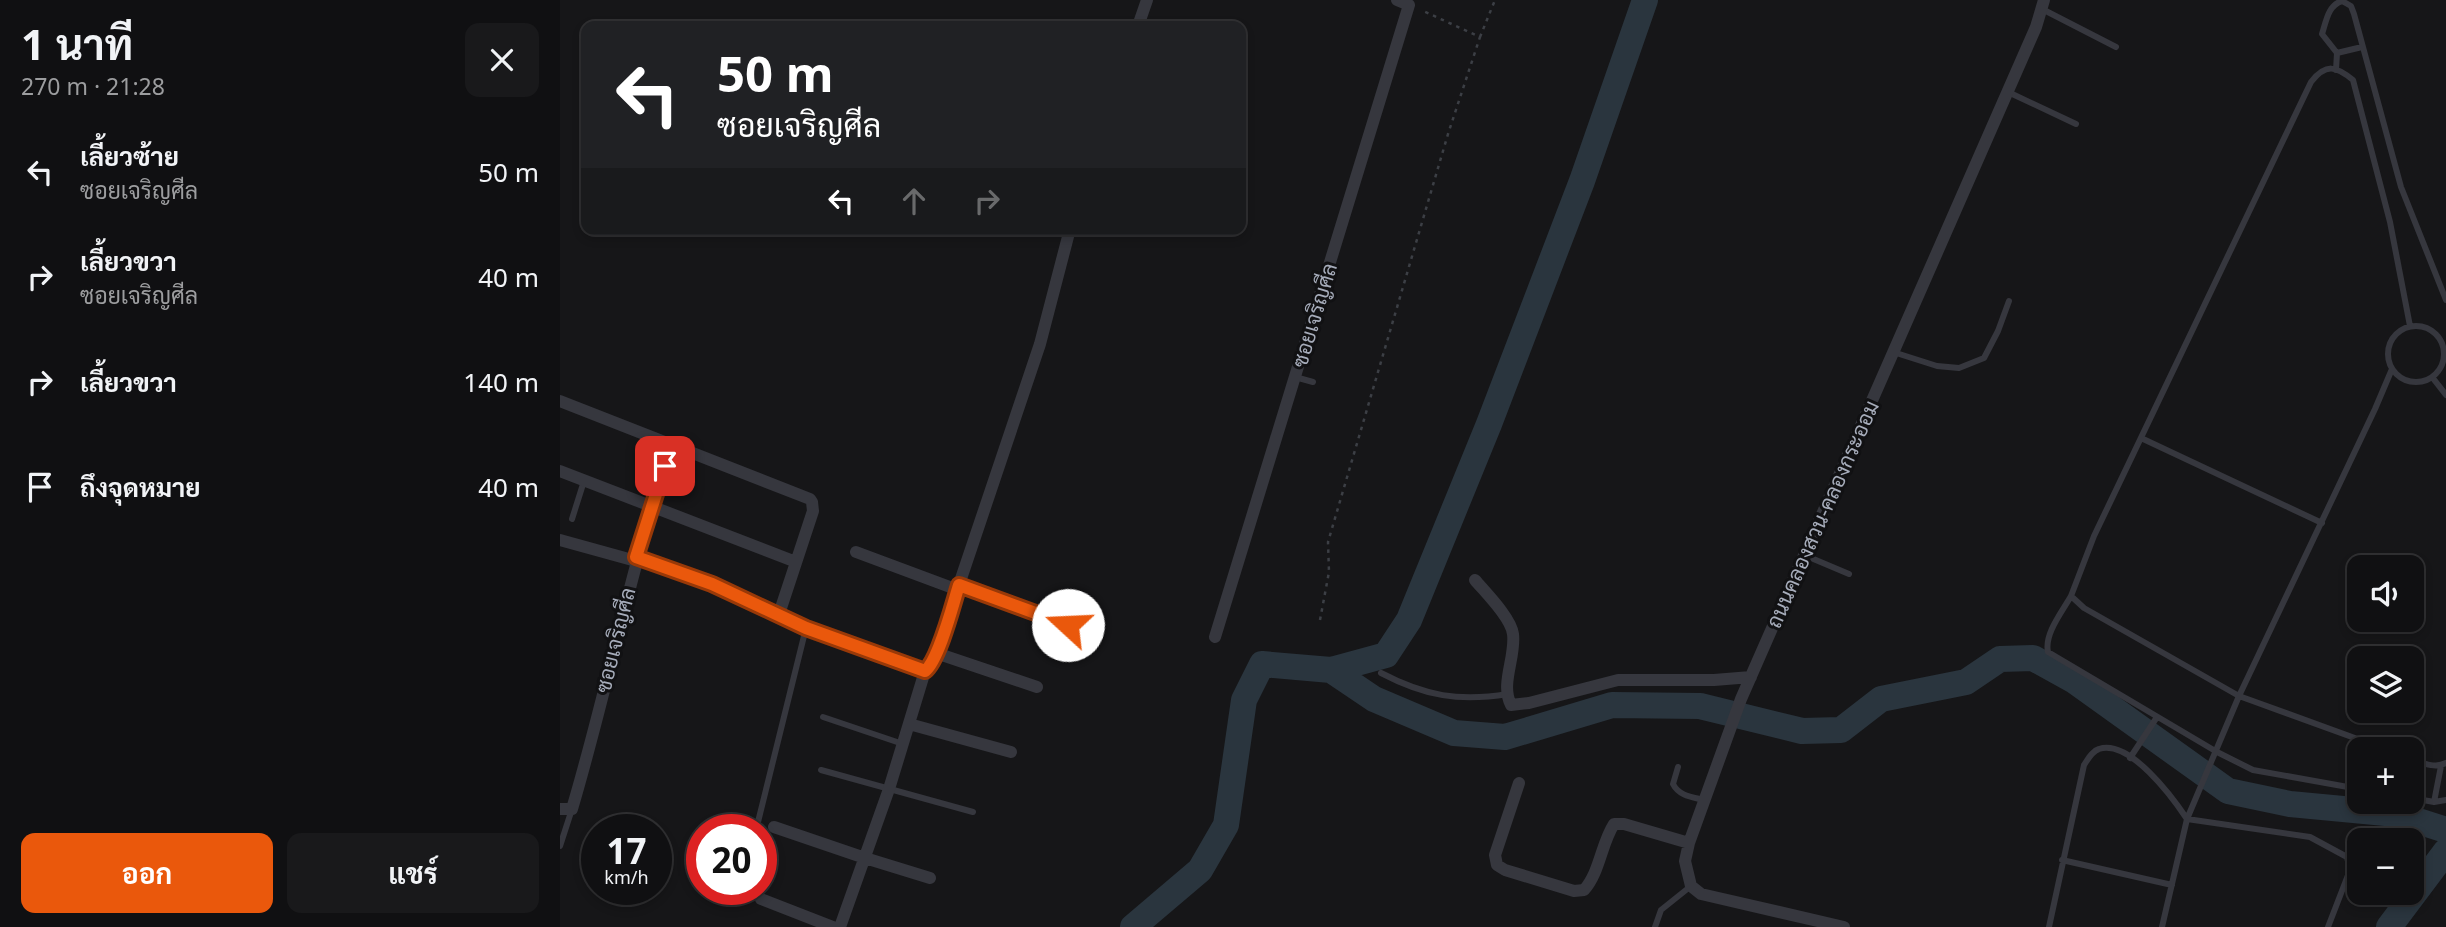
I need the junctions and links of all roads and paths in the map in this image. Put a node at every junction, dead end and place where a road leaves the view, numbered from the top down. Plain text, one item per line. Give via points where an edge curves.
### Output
1 (1147, 0) edge
2 (1495, 0) edge
3 (1403, 2) edge
4 (2043, 4) edge
5 (1140, 21) edge
6 (1480, 37) junction
7 (2116, 47) dead end
8 (2362, 47) junction
9 (2337, 53) junction
10 (2336, 70) junction
11 (2007, 92) junction
12 (2076, 124) dead end
13 (1068, 235) edge
14 (2446, 300) edge
15 (2009, 301) dead end
16 (2410, 326) junction
17 (1893, 352) junction
18 (2392, 369) junction
19 (2443, 369) edge
20 (1295, 376) junction
21 (2432, 377) junction
22 (1313, 382) dead end
23 (2446, 395) edge
24 (560, 401) edge
25 (2141, 438) junction
26 (672, 445) junction
27 (560, 471) edge
28 (584, 481) junction
29 (651, 507) junction
30 (572, 519) dead end
31 (2322, 523) junction
32 (560, 540) edge
33 (856, 552) dead end
34 (1804, 555) junction
35 (636, 559) junction
36 (796, 562) junction
37 (1849, 573) dead end
38 (1475, 580) dead end
39 (958, 588) junction
40 (2071, 596) junction
41 (779, 614) junction
42 (1320, 620) dead end
43 (1068, 625) dead end
44 (806, 628) junction
45 (1215, 636) dead end
46 (936, 653) junction
47 (925, 671) junction
48 (1381, 673) dead end
49 (1751, 677) junction
50 (1037, 687) dead end
51 (1507, 694) junction
52 (2239, 696) junction
53 (823, 717) dead end
54 (2156, 719) junction
55 (909, 724) junction
56 (2352, 737) edge
57 (903, 744) junction
58 (1012, 752) dead end
59 (2216, 756) junction
60 (2130, 758) junction
61 (2424, 763) edge
62 (2443, 765) edge
63 (1678, 767) dead end
64 (821, 770) dead end
65 (1519, 783) dead end
66 (2446, 784) edge
67 (2437, 785) junction
68 (2347, 787) edge
69 (889, 789) junction
70 (1704, 800) junction
71 (2424, 800) edge
72 (2446, 800) edge
73 (2434, 802) junction
74 (566, 809) edge
75 (973, 812) dead end
76 (760, 814) edge
77 (2188, 819) junction
78 (777, 828) edge
79 (1689, 843) junction
80 (560, 846) edge
81 (865, 859) junction
82 (2062, 860) junction
83 (930, 878) dead end
84 (2172, 885) junction
85 (1691, 887) junction
86 (776, 905) edge
87 (833, 927) edge
88 (840, 927) edge
89 (1655, 927) edge
90 (1844, 927) edge
91 (2049, 927) edge
92 (2162, 927) edge
93 (2328, 927) edge

1 - 5 street
2 - 6 path
3 - 6 path
3 - 20 street, ซอยเจริญศีล
4 - 7 lane
4 - 11 street, ถนนคลองสวน-คลองกระออม
6 - 42 path via 1328,542 1329,572
8 - 9 lane
8 - 9 lane via 2351,6 2336,2 2322,34
8 - 14 lane via 2401,187
9 - 10 lane
10 - 16 lane via 2353,80 2390,222
10 - 25 lane via 2319,72 2311,82
11 - 12 lane
11 - 17 street, ถนนคลองสวน-คลองกระออม
13 - 39 street via 1040,344
15 - 17 lane via 1984,358 1959,368
16 - 18 lane via 2395,335 2391,344
16 - 19 lane via 2427,328 2441,340
17 - 34 street, ถนนคลองสวน-คลองกระออม
18 - 21 lane via 2405,380 2423,382
18 - 31 lane
19 - 21 lane
20 - 22 lane
20 - 45 street, ซอยเจริญศีล
21 - 23 lane
24 - 26 street
25 - 31 lane
25 - 40 lane
26 - 29 street
26 - 36 street via 810,499 813,511
27 - 28 street
28 - 29 street
28 - 30 lane
29 - 35 street
29 - 36 street
31 - 52 lane
32 - 35 street
33 - 39 street
34 - 37 lane
34 - 49 street, ถนนคลองสวน-คลองกระออม
35 - 41 street, ซอยเจริญศีล via 712,584
35 - 74 street, ซอยเจริญศีล via 584,771
36 - 41 street
38 - 51 street via 1503,614 1513,636
39 - 43 lane
39 - 46 street
40 - 52 lane via 2084,608
40 - 54 lane via 2051,630 2048,652
41 - 44 street, ซอยเจริญศีล
44 - 47 street, ซอยเจริญศีล
44 - 76 lane
46 - 47 street
46 - 50 street
47 - 55 street
48 - 51 lane via 1434,695 1477,699
49 - 51 street via 1618,680 1515,706
49 - 70 street, ถนนคลองสวน-คลองกระออม
52 - 56 lane
52 - 59 lane
53 - 57 lane
54 - 59 lane
54 - 60 lane
55 - 57 street
55 - 58 street
57 - 69 street
59 - 68 lane via 2253,770
59 - 77 lane
60 - 77 lane via 2153,774
60 - 82 lane via 2101,748 2092,753 2084,765
61 - 62 lane
62 - 67 lane
63 - 70 lane via 1676,789
64 - 69 lane
65 - 79 street via 1495,855 1497,865 1505,870 1584,890 1614,824
66 - 67 lane
67 - 73 lane
69 - 75 lane
69 - 81 street
70 - 79 street, ถนนคลองสวน-คลองกระออม
71 - 73 lane
72 - 73 lane
74 - 80 lane
77 - 84 lane
77 - 93 lane via 2310,837 2347,857 2350,870
78 - 81 street
79 - 85 street, ถนนคลองสวน-คลองกระออม via 1685,861
81 - 83 street
81 - 88 street
82 - 84 lane
82 - 91 lane
84 - 92 lane
85 - 89 lane via 1661,910
85 - 90 street via 1700,894
86 - 87 street

